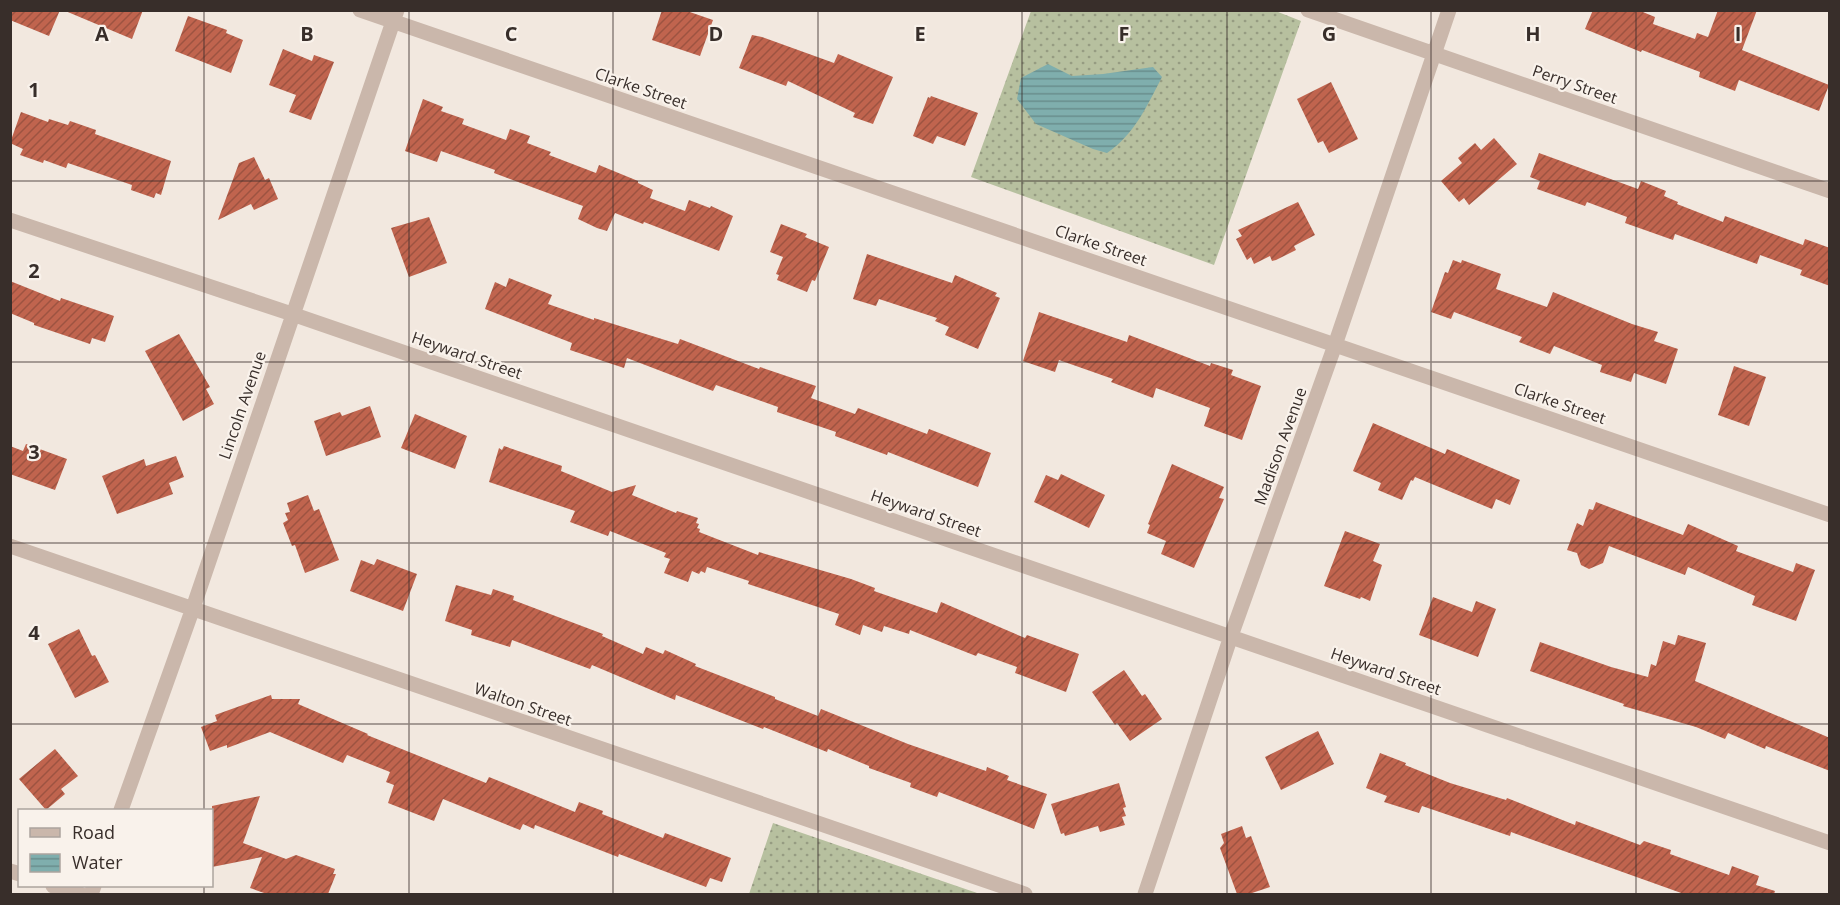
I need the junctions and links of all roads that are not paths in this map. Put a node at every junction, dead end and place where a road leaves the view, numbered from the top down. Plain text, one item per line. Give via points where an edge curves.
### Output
1 (360, 10) edge
2 (1308, 10) edge
3 (1449, 10) edge
4 (395, 16) edge
5 (1434, 54) junction
6 (1830, 191) edge
7 (10, 220) edge
8 (292, 314) junction
9 (1335, 345) junction
10 (1830, 515) edge
11 (10, 546) edge
12 (193, 608) junction
13 (1231, 636) junction
14 (121, 809) edge
15 (1830, 843) edge
16 (59, 887) edge
17 (80, 894) edge
18 (1025, 894) edge
19 (1145, 894) edge

1 - 4 street, Clarke Street
2 - 5 street, Perry Street
3 - 5 street, Madison Avenue
4 - 8 street, Lincoln Avenue
4 - 9 street, Clarke Street
5 - 6 street, Perry Street
5 - 9 street, Madison Avenue
7 - 8 street, Heyward Street
8 - 12 street, Lincoln Avenue
8 - 13 street, Heyward Street
9 - 10 street, Clarke Street
9 - 13 street, Madison Avenue
11 - 12 street, Walton Street
12 - 14 street, Lincoln Avenue
12 - 18 street, Walton Street
13 - 15 street, Heyward Street
13 - 19 street, Madison Avenue
16 - 17 street

